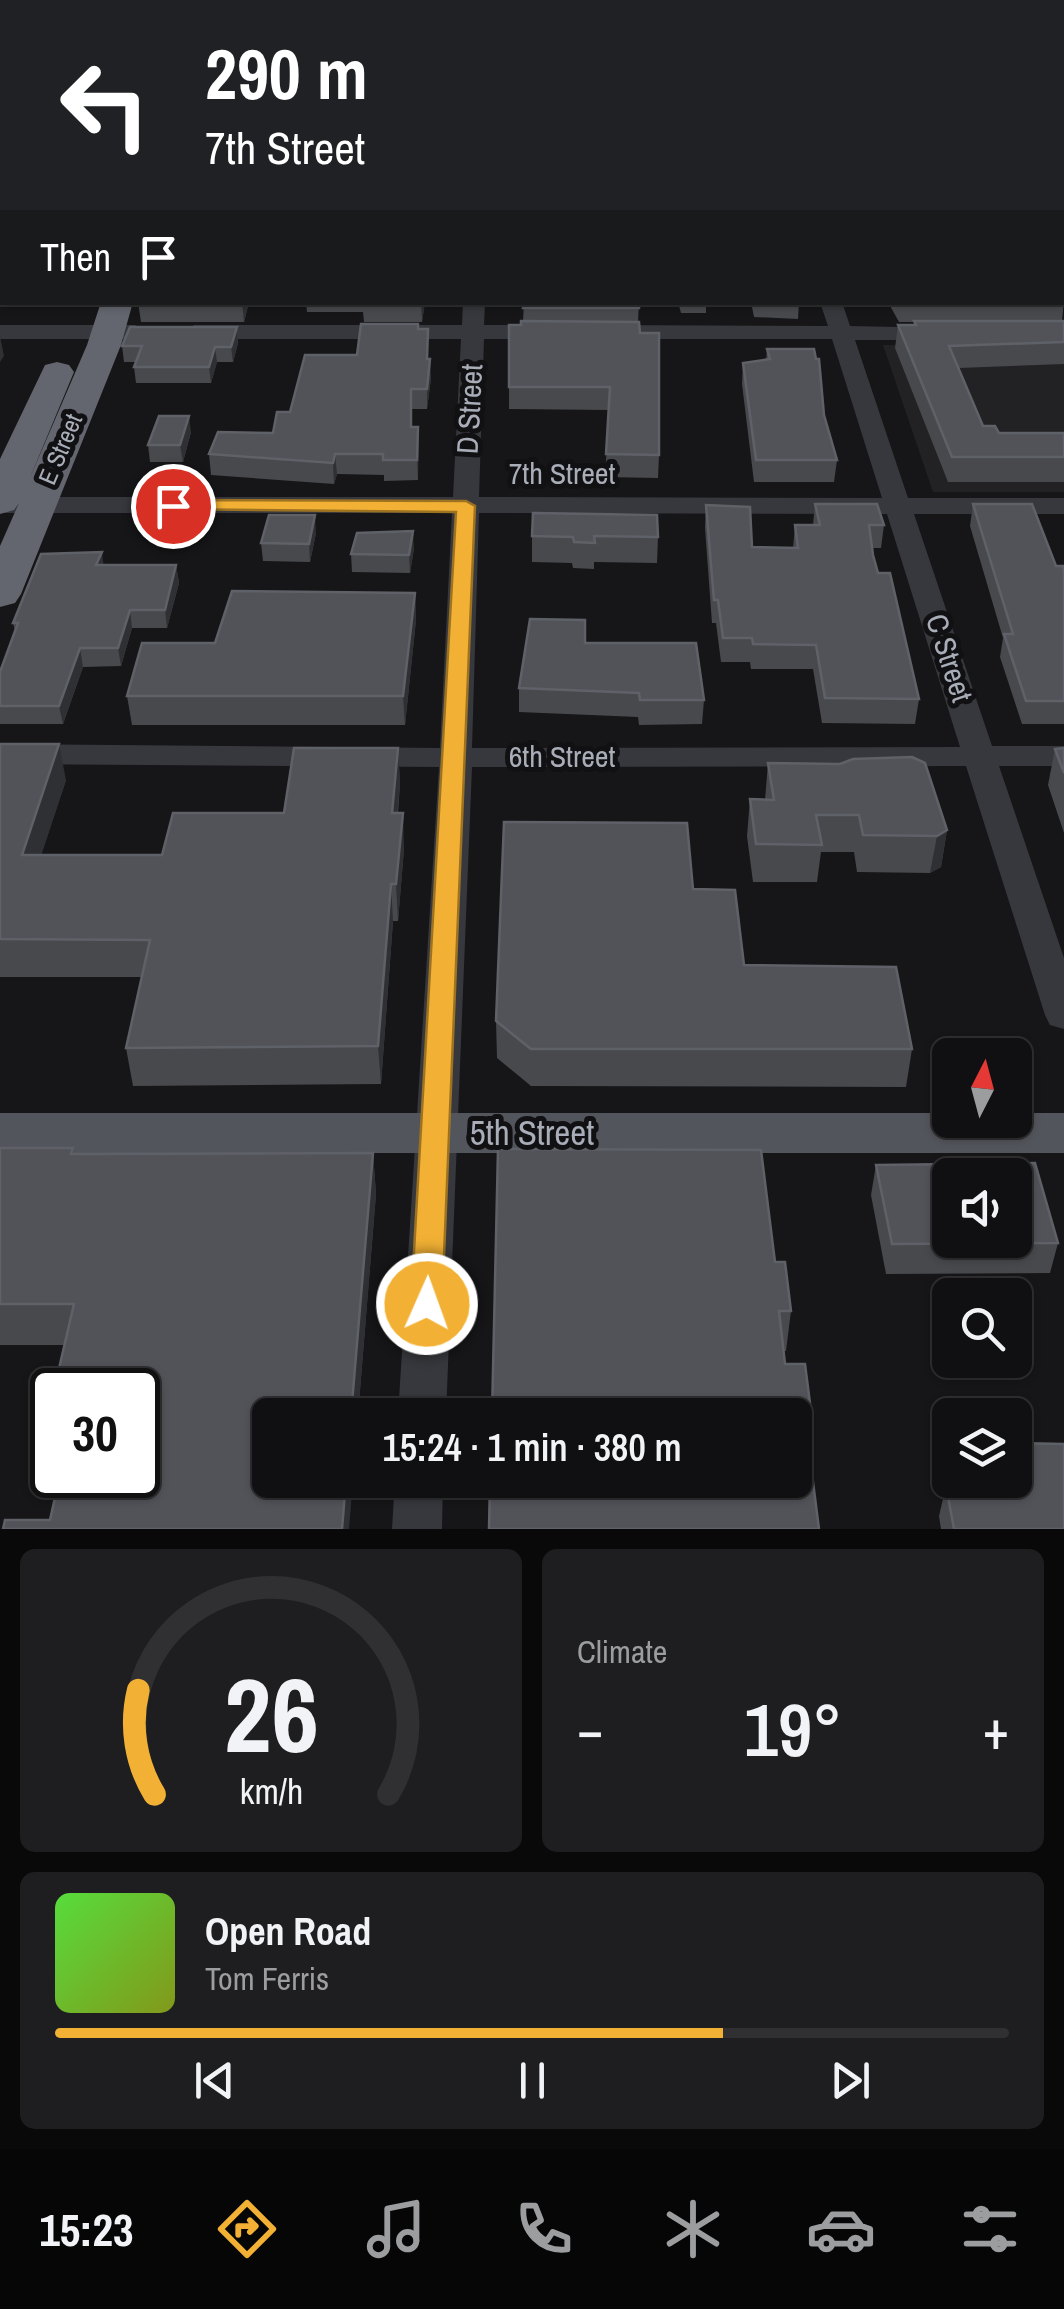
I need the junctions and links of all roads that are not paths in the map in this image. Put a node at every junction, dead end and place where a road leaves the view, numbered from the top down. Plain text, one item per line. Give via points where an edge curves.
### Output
1 (833, 305) edge
2 (96, 317) edge
3 (474, 317) edge
4 (0, 332) edge
5 (841, 332) junction
6 (958, 333) edge
7 (12, 504) edge
8 (466, 506) junction
9 (900, 506) junction
10 (1064, 506) edge
11 (0, 594) edge
12 (0, 754) edge
13 (1064, 756) edge
14 (456, 757) junction
15 (982, 757) junction
16 (1064, 1015) edge
17 (0, 1133) edge
18 (434, 1133) junction
19 (1064, 1133) edge
20 (423, 1398) edge
21 (418, 1498) edge
22 (417, 1529) edge

1 - 5 street, C Street
2 - 3 street via 159,332
2 - 4 street
2 - 7 highway, E Street
3 - 5 street
3 - 8 street, D Street
5 - 6 street
5 - 9 street, C Street
7 - 8 street, 7th Street
7 - 11 highway, E Street
8 - 9 street, 7th Street
8 - 14 street, D Street
9 - 10 street, 7th Street
9 - 15 street, C Street
12 - 14 street, 6th Street
13 - 15 street, 6th Street
14 - 15 street, 6th Street
14 - 18 street, D Street
15 - 16 street, C Street
17 - 18 main road, 5th Street
18 - 19 main road, 5th Street
18 - 20 street, D Street
21 - 22 street

